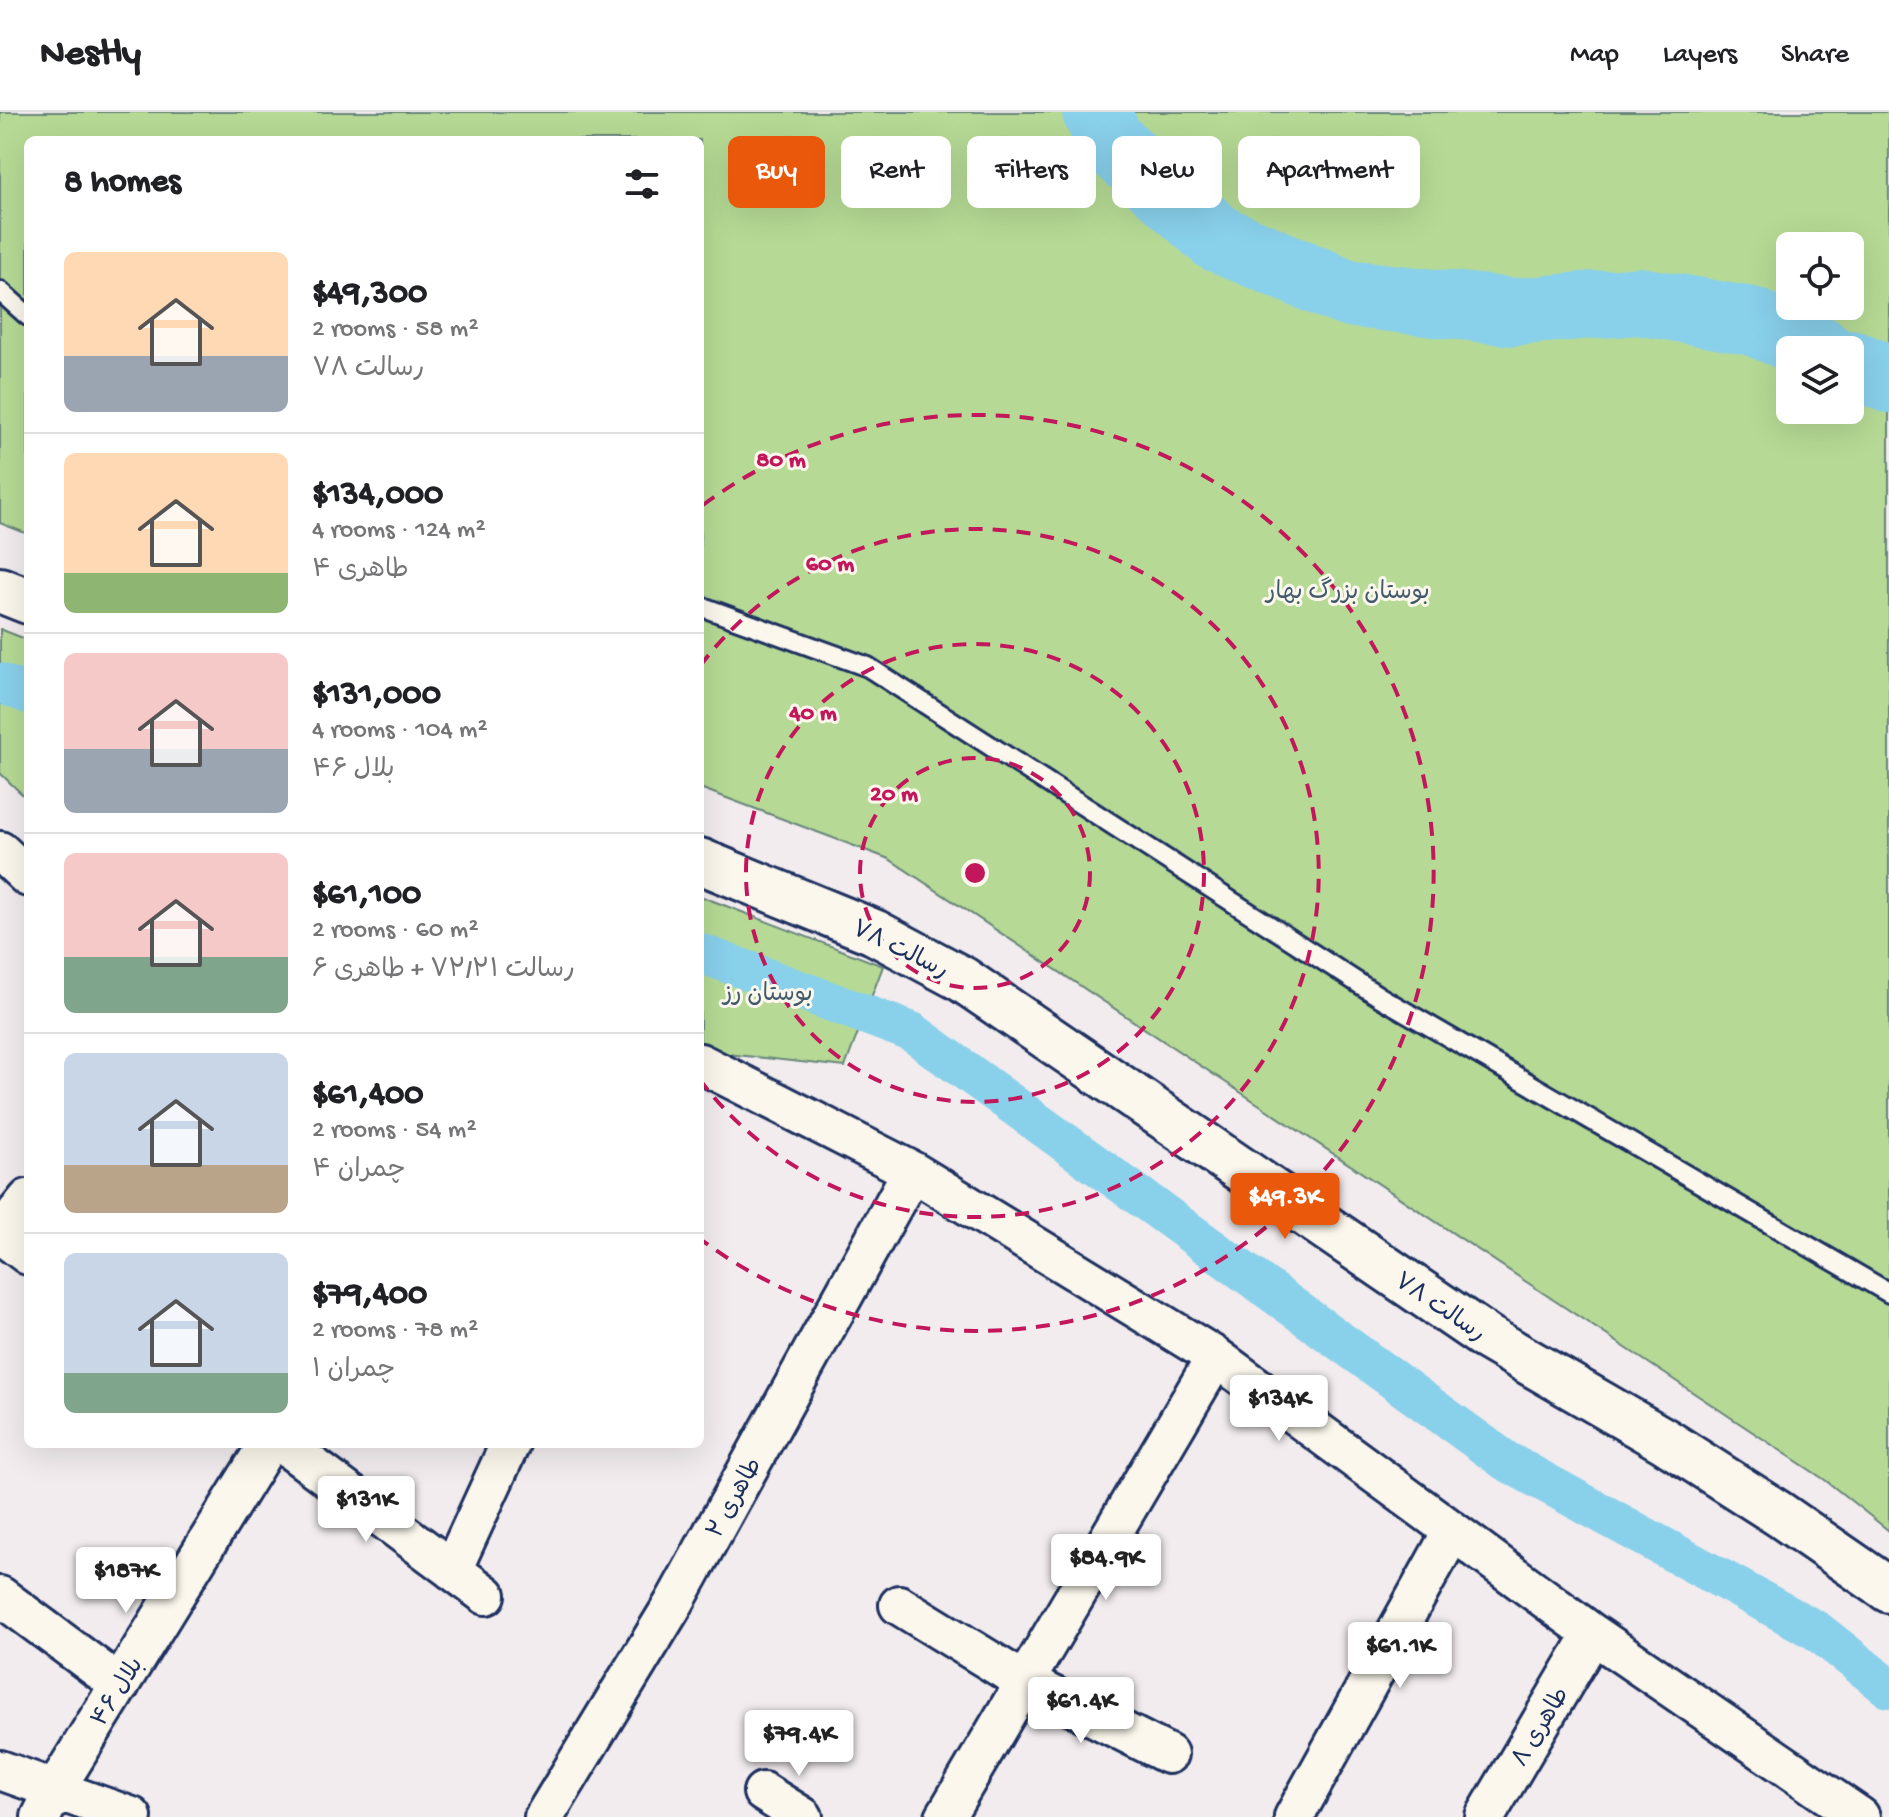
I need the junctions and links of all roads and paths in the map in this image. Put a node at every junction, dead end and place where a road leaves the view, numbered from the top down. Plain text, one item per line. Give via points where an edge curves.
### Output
1 (0, 291) edge
2 (24, 312) edge
3 (0, 590) edge
4 (24, 599) edge
5 (704, 607) edge
6 (0, 851) edge
7 (704, 863) edge
8 (24, 873) edge
9 (704, 1065) edge
10 (912, 1171) junction
11 (24, 1204) edge
12 (0, 1234) edge
13 (24, 1252) edge
14 (1889, 1293) edge
15 (1216, 1357) junction
16 (266, 1448) edge
17 (288, 1448) edge
18 (508, 1448) edge
19 (1452, 1532) junction
20 (452, 1570) junction
21 (1889, 1590) edge
22 (486, 1595) dead end
23 (0, 1596) edge
24 (899, 1605) dead end
25 (1593, 1634) junction
26 (1023, 1681) junction
27 (120, 1685) junction
28 (1168, 1754) dead end
29 (0, 1770) edge
30 (763, 1792) dead end
31 (48, 1804) edge
32 (132, 1817) edge
33 (544, 1817) edge
34 (803, 1817) edge
35 (945, 1817) edge
36 (1294, 1817) edge
37 (1485, 1817) edge
38 (1860, 1817) edge

1 - 2 lane
3 - 4 street
5 - 14 lane via 868,667 1380,997
6 - 8 street
7 - 21 street, رسالت ۷۸ via 874,932 962,979 1486,1337 1665,1441
9 - 10 street
10 - 15 street
10 - 33 street, طاهری ۲ via 674,1603
11 - 12 street
12 - 13 street
15 - 19 street
15 - 26 street
16 - 27 street, بلال ۴۶
17 - 20 street
18 - 20 street
19 - 25 street
19 - 36 street
20 - 22 street
23 - 27 street
24 - 26 street
25 - 37 street, طاهری ۸
25 - 38 street
26 - 28 street
26 - 35 street
27 - 31 street, بلال ۴۶
29 - 31 street
30 - 34 street
31 - 32 street

